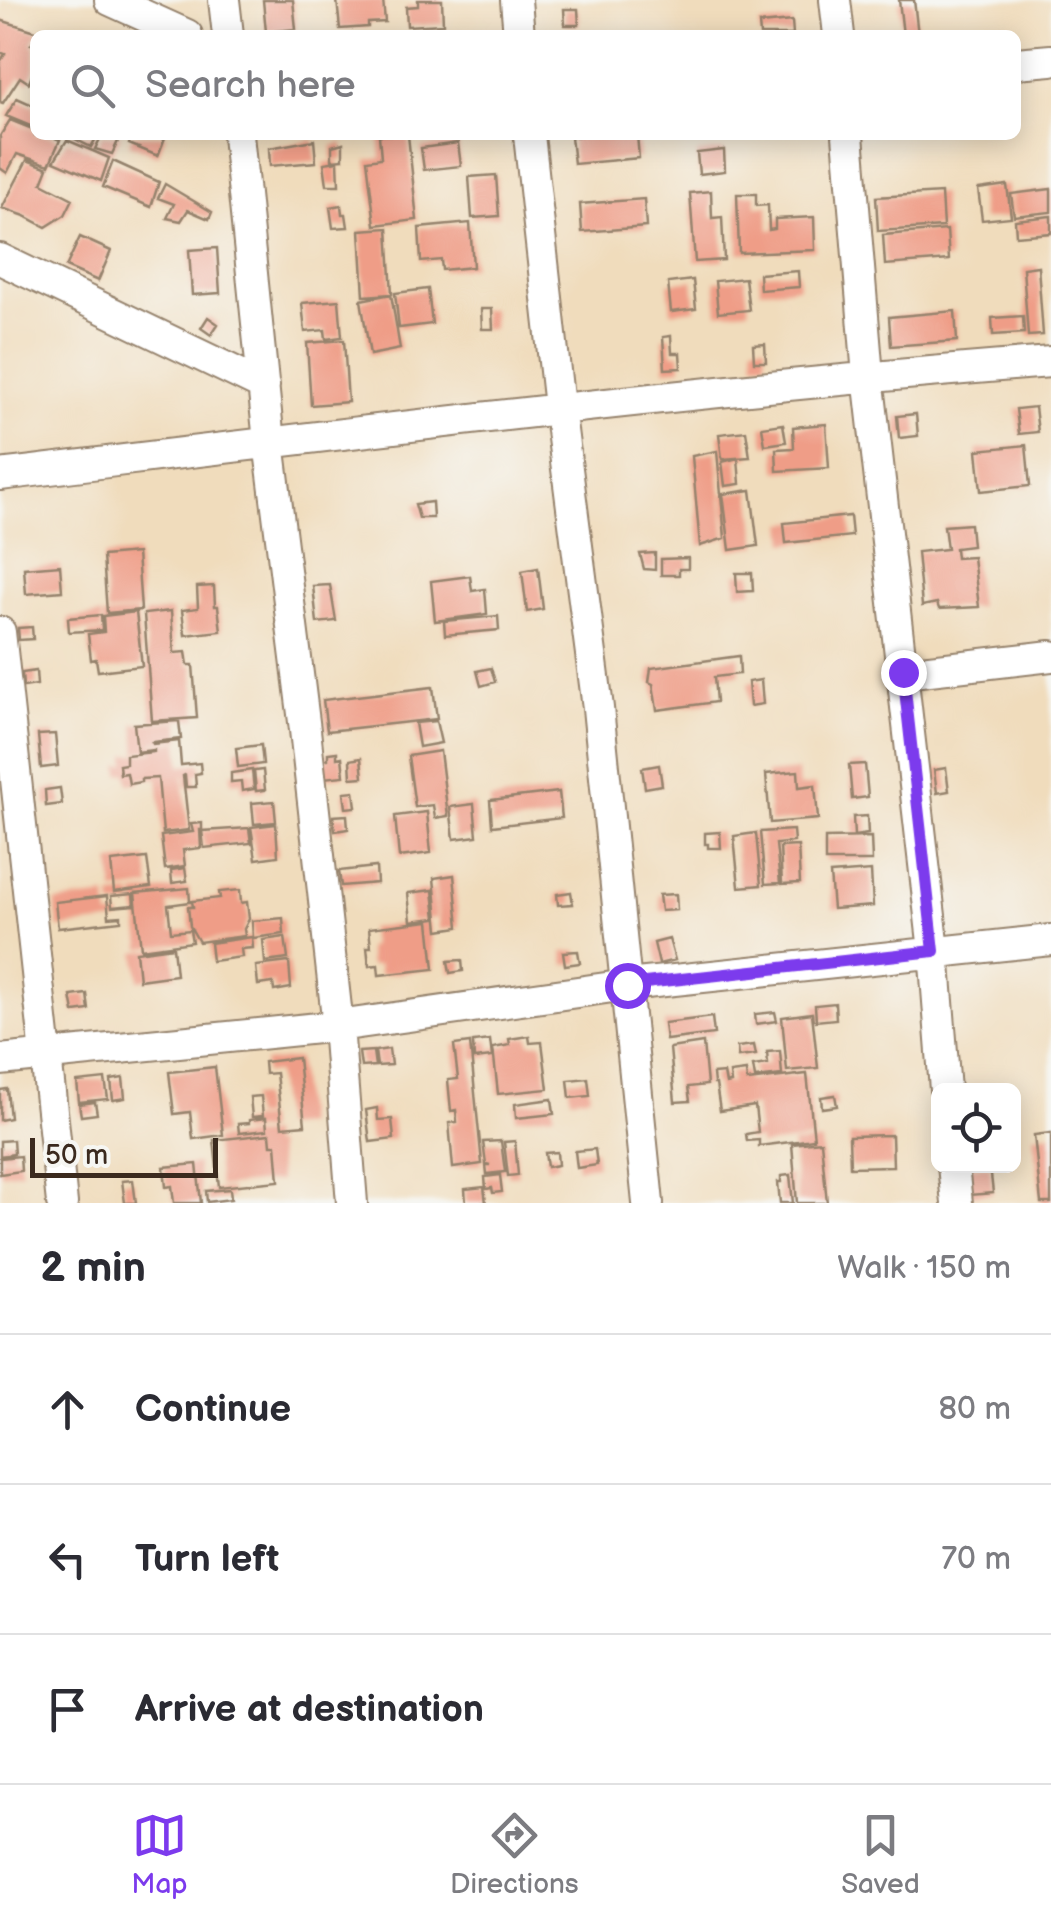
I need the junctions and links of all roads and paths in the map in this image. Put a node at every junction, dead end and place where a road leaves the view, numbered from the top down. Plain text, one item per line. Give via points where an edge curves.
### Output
1 (110, 0) edge
2 (224, 0) edge
3 (516, 0) edge
4 (836, 0) edge
5 (175, 30) edge
6 (227, 30) edge
7 (519, 30) edge
8 (839, 30) edge
9 (1051, 60) edge
10 (1021, 63) edge
11 (239, 140) edge
12 (530, 140) edge
13 (848, 140) edge
14 (0, 260) edge
15 (1051, 362) edge
16 (868, 376) junction
17 (264, 386) junction
18 (559, 408) junction
19 (269, 442) junction
20 (0, 475) edge
21 (0, 632) edge
22 (1051, 656) edge
23 (903, 672) junction
24 (1051, 940) edge
25 (934, 951) junction
26 (627, 985) junction
27 (338, 1026) junction
28 (46, 1054) junction
29 (0, 1060) edge
30 (944, 1083) edge
31 (954, 1173) edge
32 (62, 1203) edge
33 (352, 1203) edge
34 (648, 1203) edge
35 (957, 1203) edge

1 - 5 street
2 - 6 street
3 - 7 street
4 - 8 street
9 - 10 street
11 - 17 street
12 - 18 street
13 - 16 street
14 - 17 street
15 - 16 street
16 - 18 street
16 - 23 street
17 - 19 street
18 - 19 street
18 - 26 street
19 - 20 street
19 - 27 street
21 - 28 street
22 - 23 street
23 - 25 street
24 - 25 street
25 - 26 street
25 - 30 street
26 - 27 street
26 - 34 street
27 - 28 street
27 - 33 street
28 - 29 street
28 - 32 street
31 - 35 street

